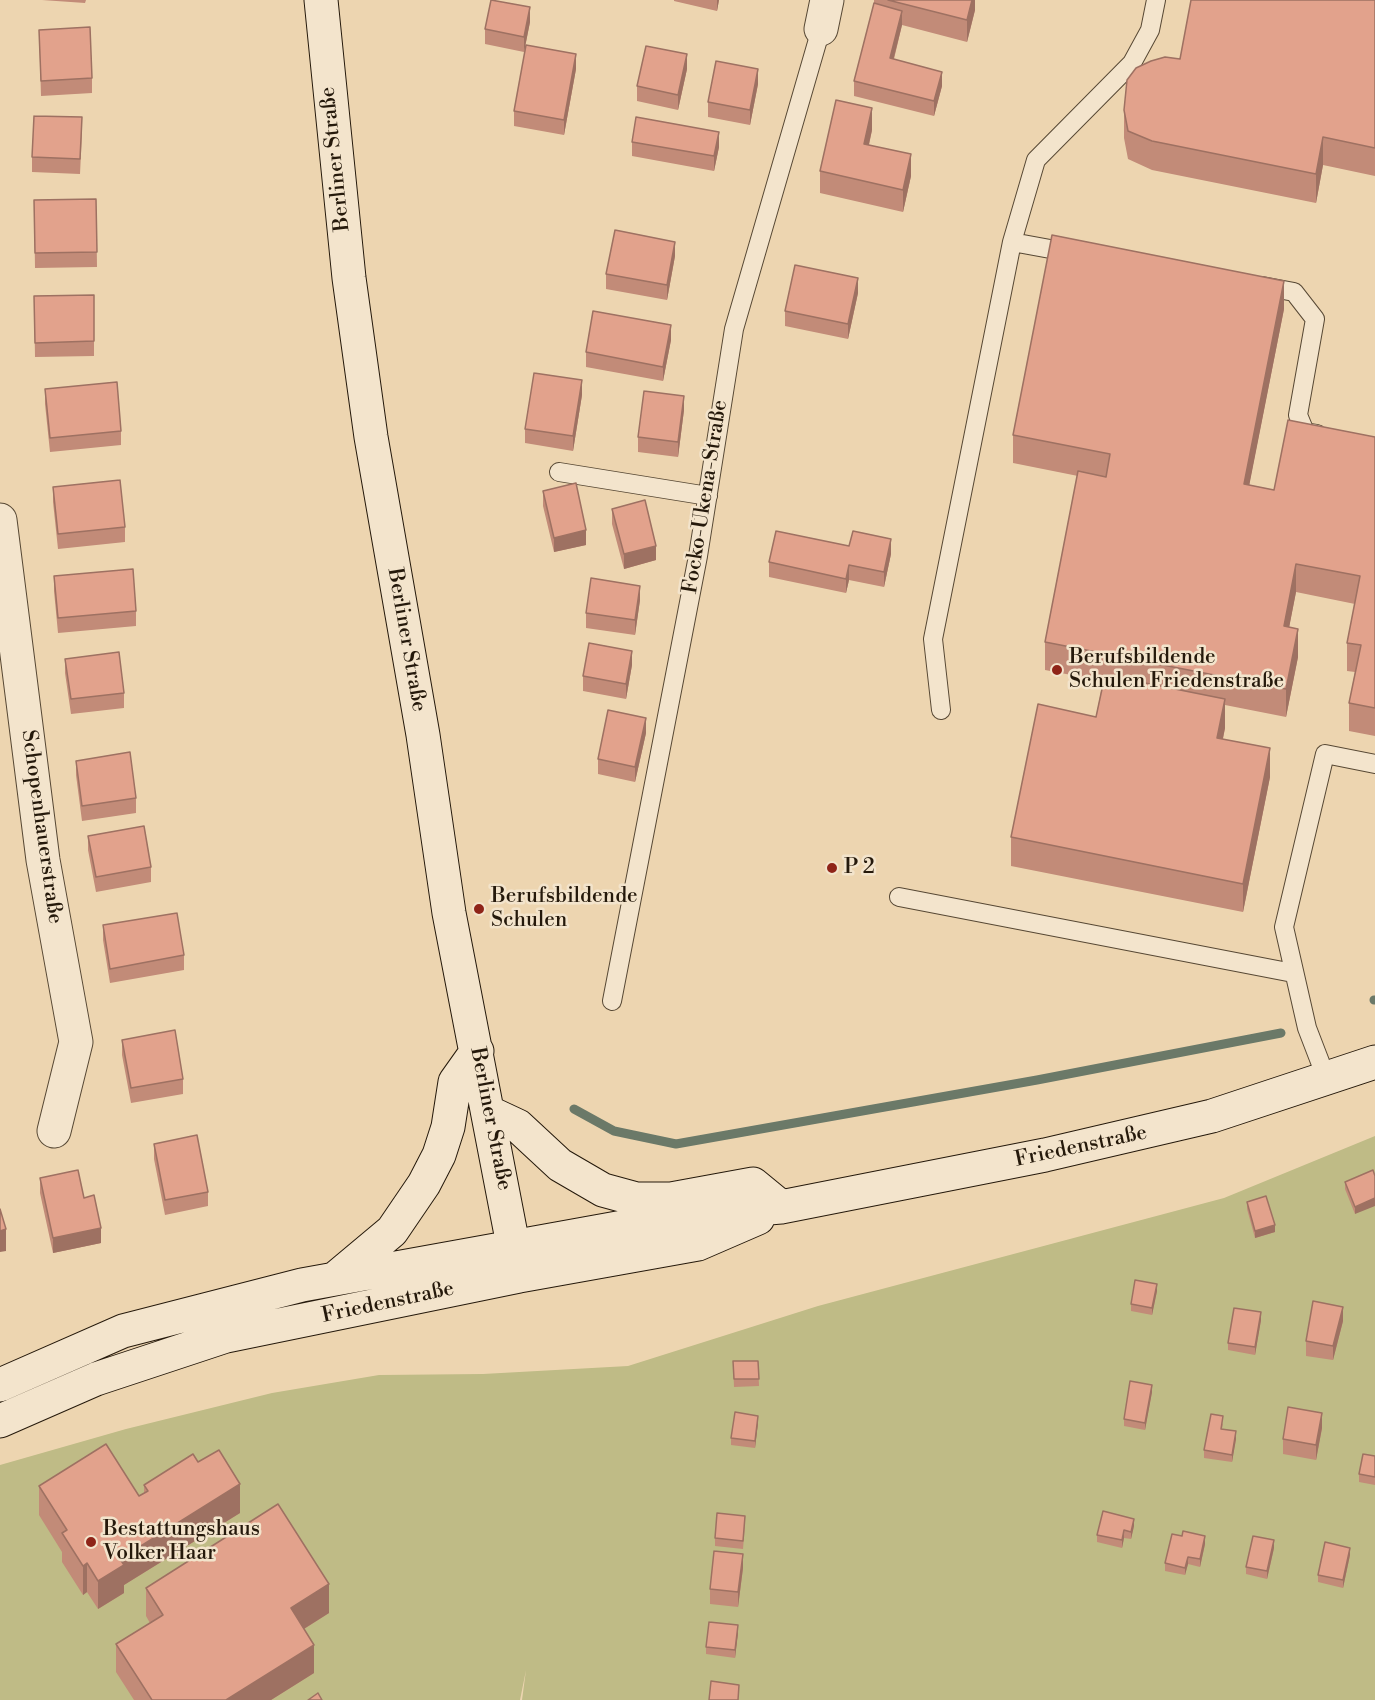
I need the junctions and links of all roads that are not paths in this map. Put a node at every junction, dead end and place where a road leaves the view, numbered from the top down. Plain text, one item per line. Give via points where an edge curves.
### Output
1 (321, 0) edge
2 (1156, 0) edge
3 (824, 14) edge
4 (1012, 242) junction
5 (1094, 257) edge
6 (1247, 284) edge
7 (1340, 438) edge
8 (560, 471) dead end
9 (708, 496) junction
10 (0, 520) edge
11 (941, 710) dead end
12 (1375, 764) edge
13 (899, 897) dead end
14 (1293, 973) junction
15 (612, 1001) dead end
16 (477, 1051) junction
17 (1375, 1062) edge
18 (1327, 1080) junction
19 (488, 1112) junction
20 (54, 1131) dead end
21 (781, 1207) junction
22 (517, 1262) junction
23 (336, 1278) junction
24 (0, 1385) edge
25 (0, 1421) edge

1 - 16 main road, Berliner Straße via 349,278 371,437 450,913
2 - 4 lane via 1150,30 1132,63 1036,160
3 - 9 lane, Focko-Ukena-Straße via 734,329
4 - 5 lane
4 - 11 lane via 933,639
6 - 7 lane via 1294,292 1315,320 1298,415 1305,432
8 - 9 lane
9 - 15 lane, Focko-Ukena-Straße
10 - 20 main road, Schopenhauerstraße via 43,860 76,1042
12 - 14 lane via 1325,754 1284,927
13 - 14 lane
14 - 18 lane via 1307,1028
16 - 19 main road, Berliner Straße
16 - 23 main road via 455,1083 448,1127 424,1184 392,1231
17 - 18 main road, Friedenstraße
18 - 21 main road, Friedenstraße via 1143,1133
19 - 21 main road via 518,1126 560,1165 603,1190 636,1199 671,1199 753,1185
19 - 22 main road, Berliner Straße
21 - 22 main road, Friedenstraße via 698,1244
22 - 23 main road, Friedenstraße
22 - 25 main road, Friedenstraße via 226,1336 96,1379
23 - 24 main road, Friedenstraße via 123,1331

